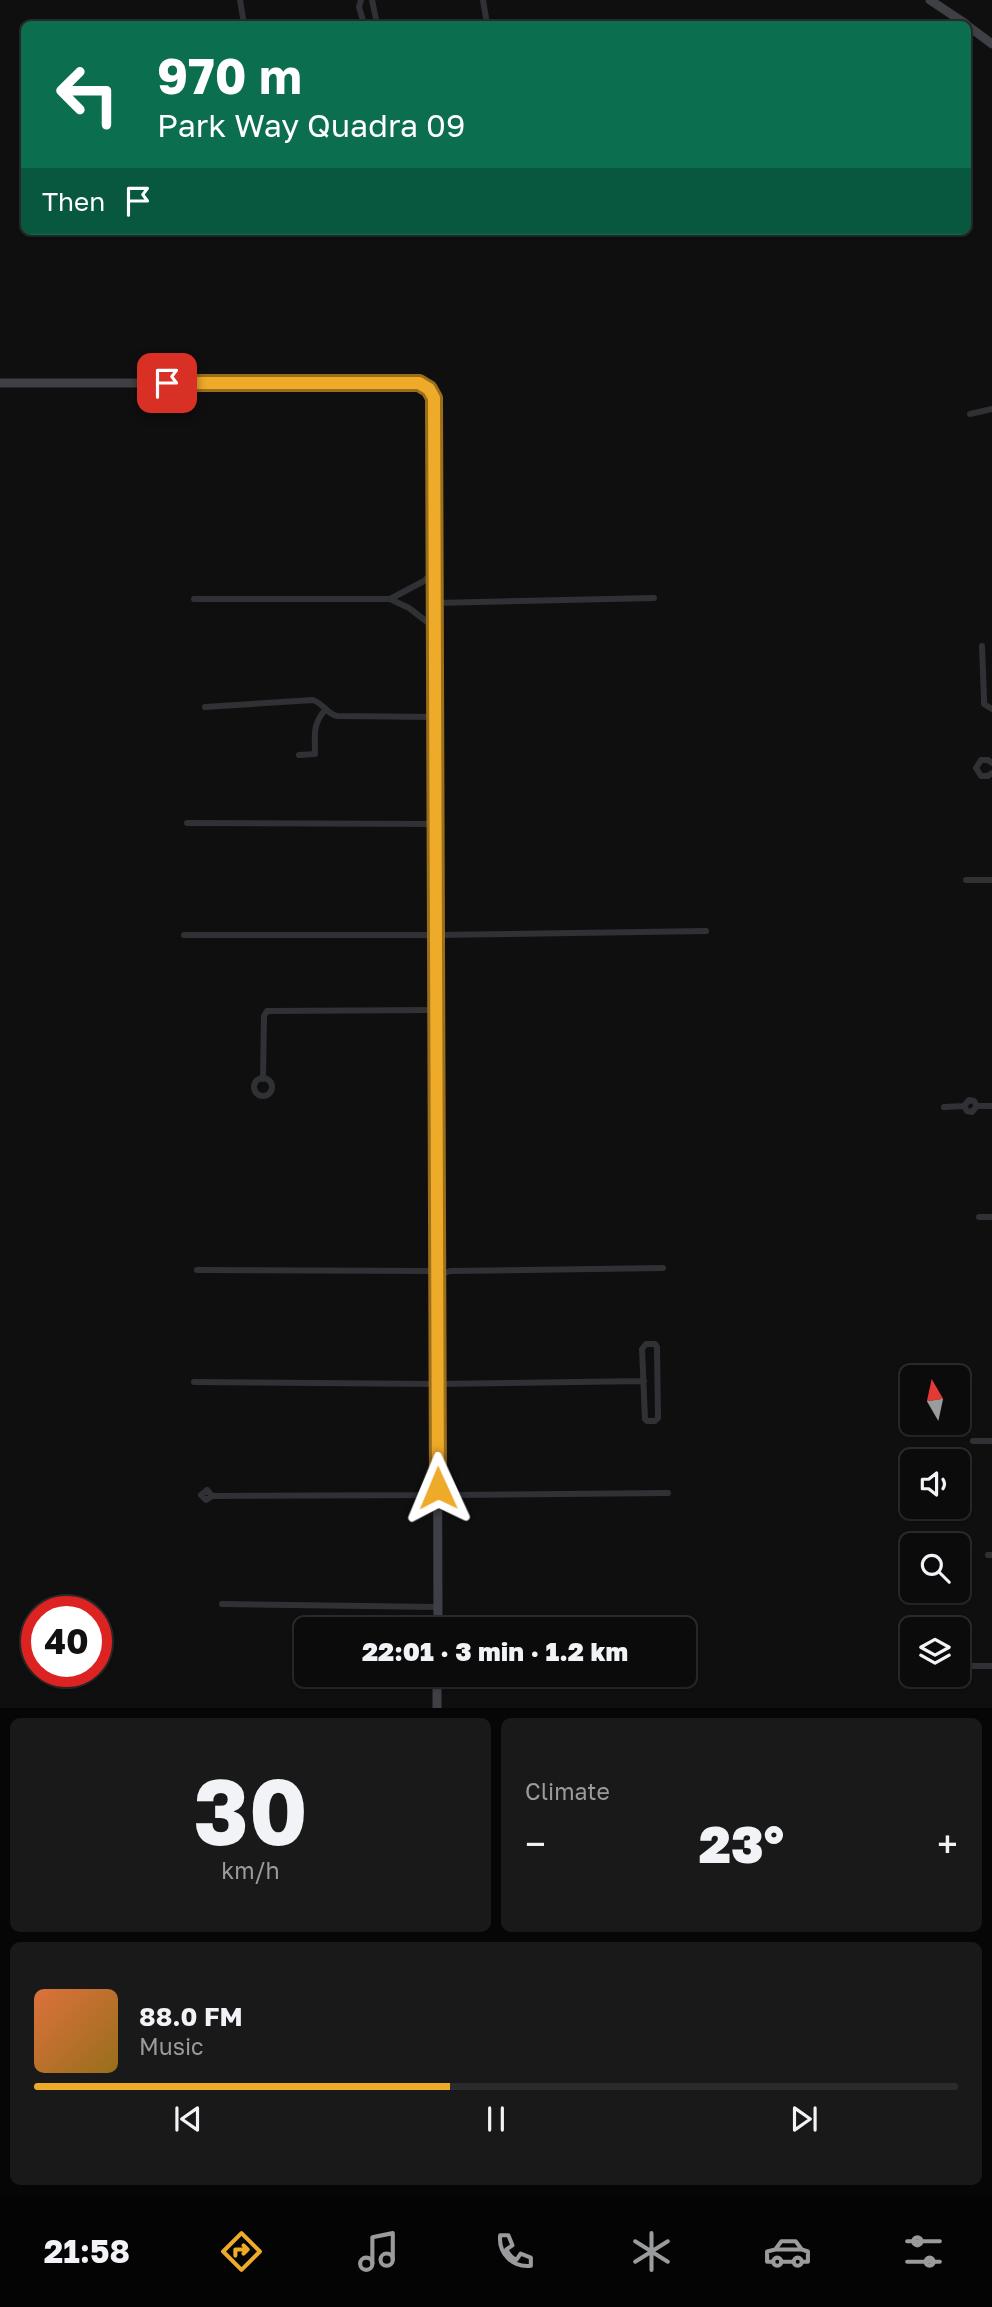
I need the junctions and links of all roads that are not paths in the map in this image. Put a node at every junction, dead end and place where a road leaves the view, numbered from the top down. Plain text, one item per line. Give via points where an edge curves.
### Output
1 (240, 0) edge
2 (361, 0) edge
3 (372, 0) edge
4 (483, 0) edge
5 (930, 0) edge
6 (244, 21) edge
7 (363, 21) edge
8 (376, 21) edge
9 (486, 21) edge
10 (961, 21) edge
11 (971, 28) edge
12 (992, 44) edge
13 (0, 383) edge
14 (992, 409) edge
15 (970, 414) dead end
16 (435, 571) junction
17 (410, 590) junction
18 (654, 598) dead end
19 (194, 599) dead end
20 (390, 599) junction
21 (435, 603) junction
22 (409, 608) junction
23 (435, 628) junction
24 (982, 646) dead end
25 (205, 707) dead end
26 (326, 709) junction
27 (992, 709) edge
28 (436, 717) junction
29 (299, 755) dead end
30 (992, 763) edge
31 (992, 773) edge
32 (187, 823) dead end
33 (436, 824) junction
34 (966, 880) dead end
35 (992, 880) edge
36 (706, 931) dead end
37 (184, 934) dead end
38 (436, 935) junction
39 (436, 1010) junction
40 (263, 1079) dead end
41 (992, 1106) edge
42 (944, 1107) dead end
43 (979, 1217) dead end
44 (992, 1217) edge
45 (663, 1268) dead end
46 (197, 1270) dead end
47 (436, 1270) junction
48 (643, 1381) junction
49 (194, 1382) dead end
50 (436, 1384) junction
51 (974, 1441) dead end
52 (992, 1441) edge
53 (668, 1493) dead end
54 (450, 1495) junction
55 (212, 1496) dead end
56 (438, 1496) junction
57 (222, 1604) dead end
58 (438, 1606) junction
59 (438, 1617) edge
60 (970, 1666) edge
61 (992, 1666) edge
62 (437, 1687) edge
63 (437, 1708) edge

1 - 6 street
2 - 7 street
3 - 8 street
4 - 9 street
5 - 10 street
11 - 12 street
13 - 16 street via 422,384 434,398
14 - 15 street
16 - 17 street
16 - 21 street
17 - 20 street
17 - 22 street
18 - 21 street
19 - 20 street
20 - 22 street
21 - 23 street
22 - 23 street
23 - 28 street
24 - 27 street via 984,704
25 - 26 street via 308,700
26 - 28 street via 345,717
26 - 29 street via 317,719 315,754
28 - 33 street
30 - 31 street via 981,760 976,768 981,776
32 - 33 street
33 - 38 street
34 - 35 street
36 - 38 street
37 - 38 street
38 - 39 street
39 - 40 street via 267,1011
39 - 47 street
41 - 42 street via 969,1100 964,1106
43 - 44 street
45 - 47 street
46 - 47 street
47 - 50 street
48 - 48 street via 643,1346 655,1345 655,1421 645,1419
48 - 50 street
49 - 50 street
50 - 56 street
51 - 52 street
53 - 54 street
54 - 56 street
54 - 56 street
55 - 56 street
56 - 58 street
57 - 58 street
58 - 59 street
60 - 61 street
62 - 63 street

